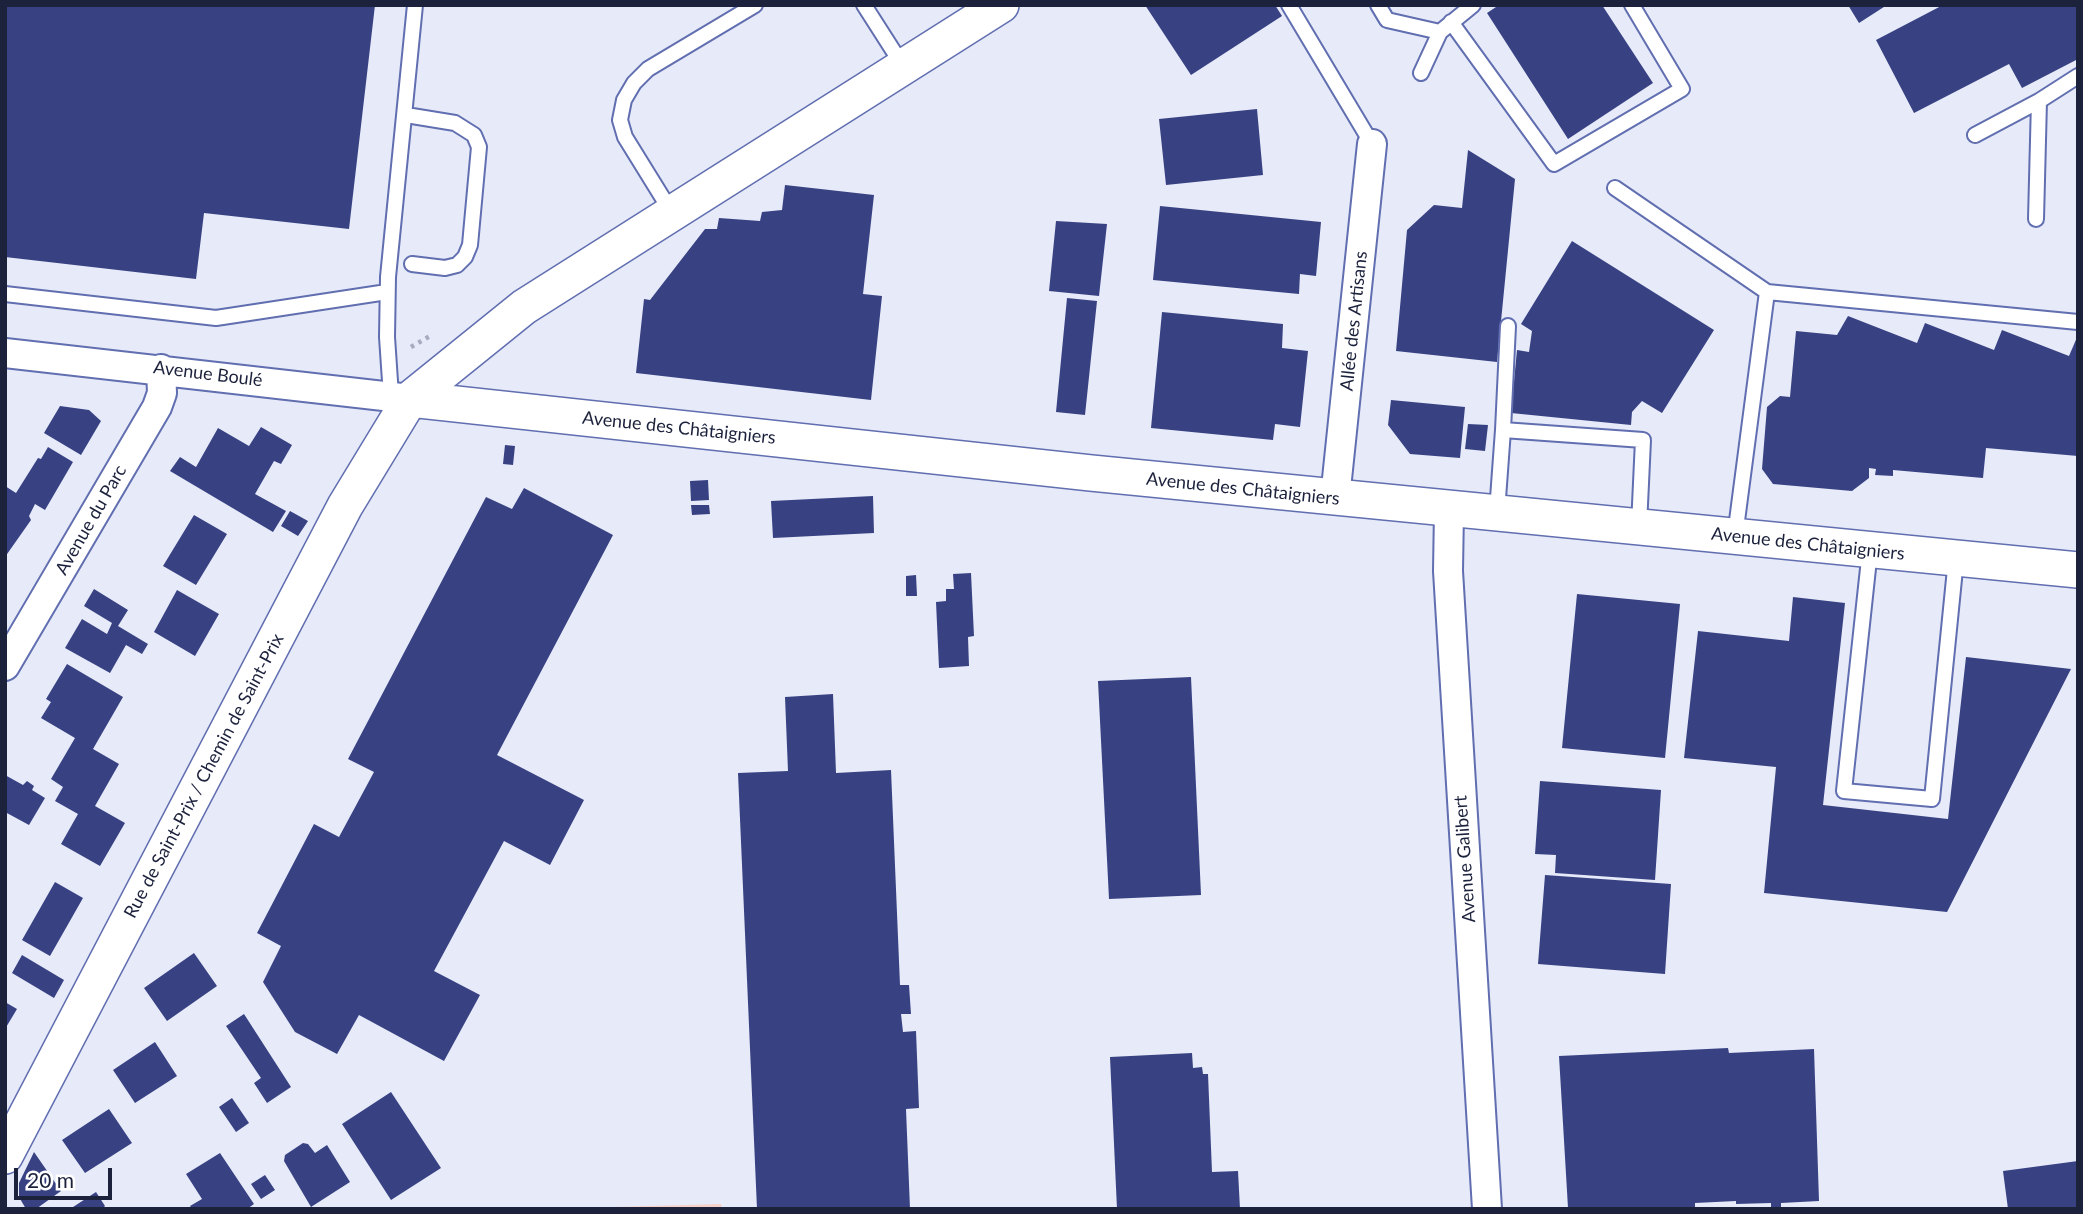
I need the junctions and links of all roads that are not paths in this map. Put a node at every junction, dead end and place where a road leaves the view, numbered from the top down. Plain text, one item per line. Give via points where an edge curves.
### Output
1 (415, 5) edge
2 (755, 5) edge
3 (864, 5) edge
4 (1001, 5) edge
5 (1289, 5) edge
6 (1378, 5) edge
7 (1473, 5) edge
8 (1632, 5) edge
9 (1446, 27) junction
10 (904, 67) junction
11 (1421, 73) dead end
12 (2078, 76) edge
13 (2039, 101) junction
14 (405, 115) junction
15 (1975, 135) dead end
16 (1372, 144) joint
17 (1615, 188) dead end
18 (672, 213) junction
19 (2036, 219) dead end
20 (412, 264) dead end
21 (387, 292) junction
22 (1767, 292) junction
23 (5, 294) edge
24 (2078, 322) edge
25 (1508, 326) dead end
26 (5, 353) edge
27 (161, 369) junction
28 (400, 397) junction
29 (1503, 429) junction
30 (1335, 498) junction
31 (1450, 510) junction
32 (1497, 514) junction
33 (1639, 527) junction
34 (1735, 536) junction
35 (1870, 550) junction
36 (1956, 559) junction
37 (2078, 570) edge
38 (5, 666) edge
39 (5, 1156) edge
40 (1487, 1209) edge

1 - 14 lane
2 - 18 lane via 649,69 624,100 620,120 625,137
3 - 10 lane
4 - 10 street
5 - 16 lane
6 - 9 lane via 1387,20
7 - 9 lane
8 - 9 lane via 1682,89 1554,164
9 - 11 lane
10 - 18 street
12 - 13 lane
13 - 15 lane
13 - 19 lane
14 - 20 lane via 455,123 474,135 479,146 465,257 445,268
14 - 21 lane
16 - 30 street, Allée des Artisans
17 - 22 lane
18 - 28 street via 524,307
21 - 23 lane via 216,318
21 - 28 lane
22 - 24 lane
22 - 34 lane
25 - 29 lane
26 - 27 street, Avenue Boulé
27 - 28 street, Avenue Boulé
27 - 38 street, Avenue du Parc via 162,393 157,407
28 - 30 street, Avenue des Châtaigniers
28 - 39 street, Rue de Saint-Prix / Chemin de Saint-Prix
29 - 32 lane
29 - 33 lane via 1643,440
30 - 31 street, Avenue des Châtaigniers
31 - 32 street, Avenue des Châtaigniers
31 - 40 street, Avenue Galibert via 1448,571
32 - 33 street, Avenue des Châtaigniers
33 - 34 street, Avenue des Châtaigniers
34 - 35 street, Avenue des Châtaigniers
35 - 36 street, Avenue des Châtaigniers
35 - 36 lane via 1844,791 1932,799
36 - 37 street, Avenue des Châtaigniers

